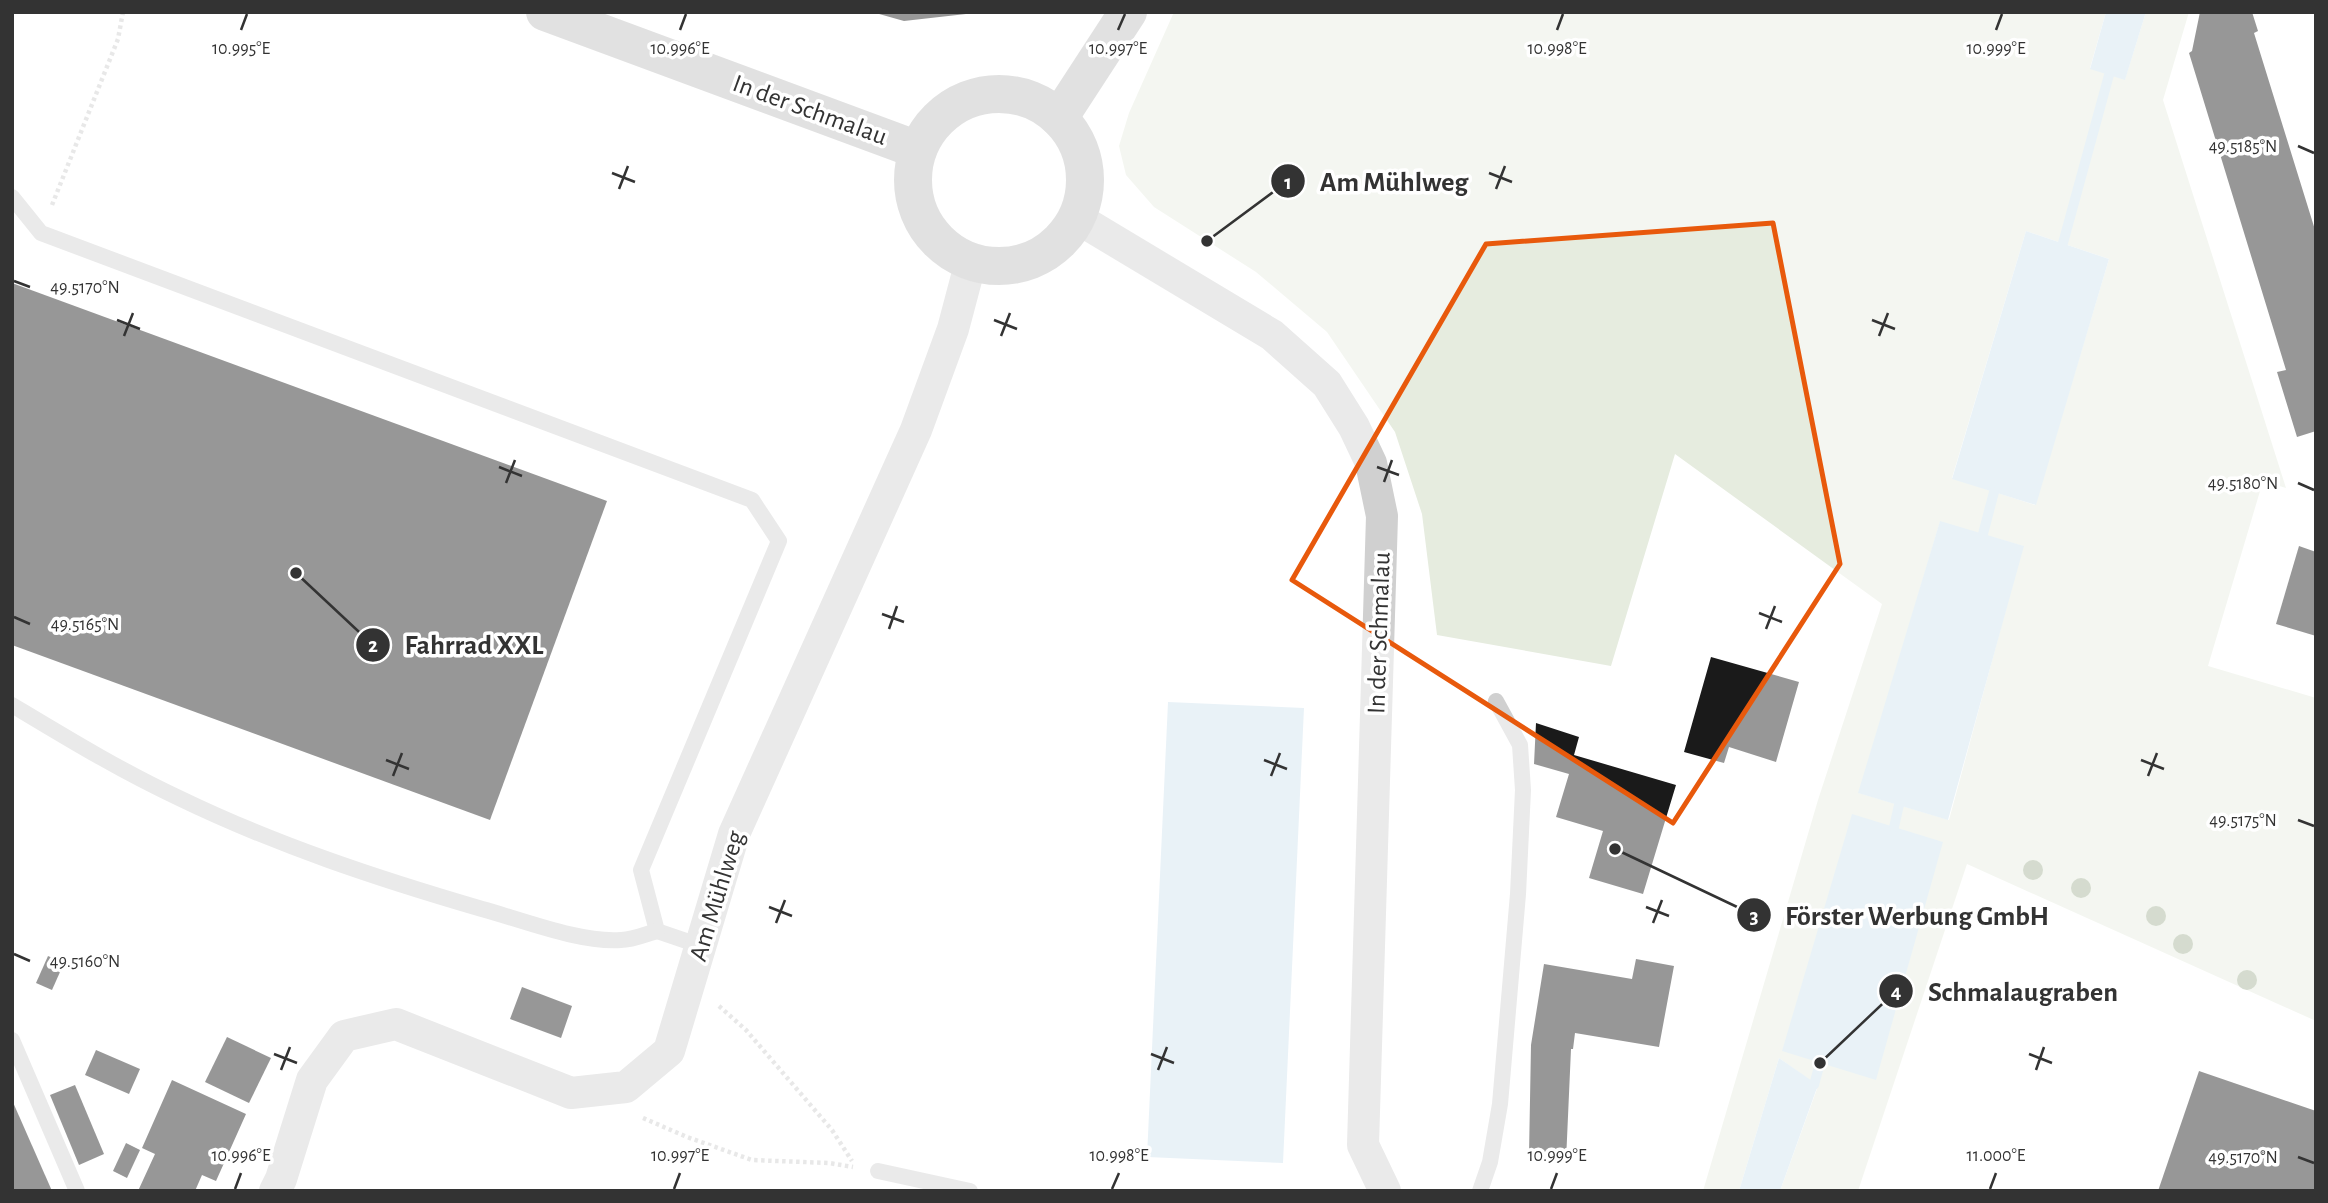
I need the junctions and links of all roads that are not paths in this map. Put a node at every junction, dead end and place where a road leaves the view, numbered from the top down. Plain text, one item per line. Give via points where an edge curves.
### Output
1 (545, 12) edge
2 (1129, 12) edge
3 (1059, 118) junction
4 (918, 150) junction
5 (12, 197) edge
6 (1077, 218) junction
7 (971, 261) junction
8 (1496, 701) dead end
9 (12, 705) edge
10 (657, 931) junction
11 (701, 946) junction
12 (12, 1040) edge
13 (878, 1171) dead end
14 (77, 1191) edge
15 (275, 1191) edge
16 (970, 1191) edge
17 (1385, 1191) edge
18 (1480, 1191) edge

1 - 4 main road, In der Schmalau
2 - 3 main road
3 - 4 main road via 1035,102 1008,94 980,96 953,107 932,125
3 - 6 main road via 1075,139 1084,165 1085,191
4 - 7 main road via 913,177 916,204 928,228 947,248
5 - 10 lane via 41,233 752,500 779,541 641,870
6 - 7 main road via 1063,238 1020,264 995,266
6 - 17 street, In der Schmalau via 1272,335 1327,384 1371,463 1382,516 1363,1145
7 - 11 street, Am Mühlweg via 953,329 916,430 734,835
8 - 18 lane via 1520,745 1523,790 1500,1104
9 - 10 lane via 180,799 329,861 595,940 624,940
10 - 11 lane
11 - 15 street, Am Mühlweg via 669,1051 626,1087 571,1093 396,1024 344,1036 313,1080
12 - 14 lane
13 - 16 lane

